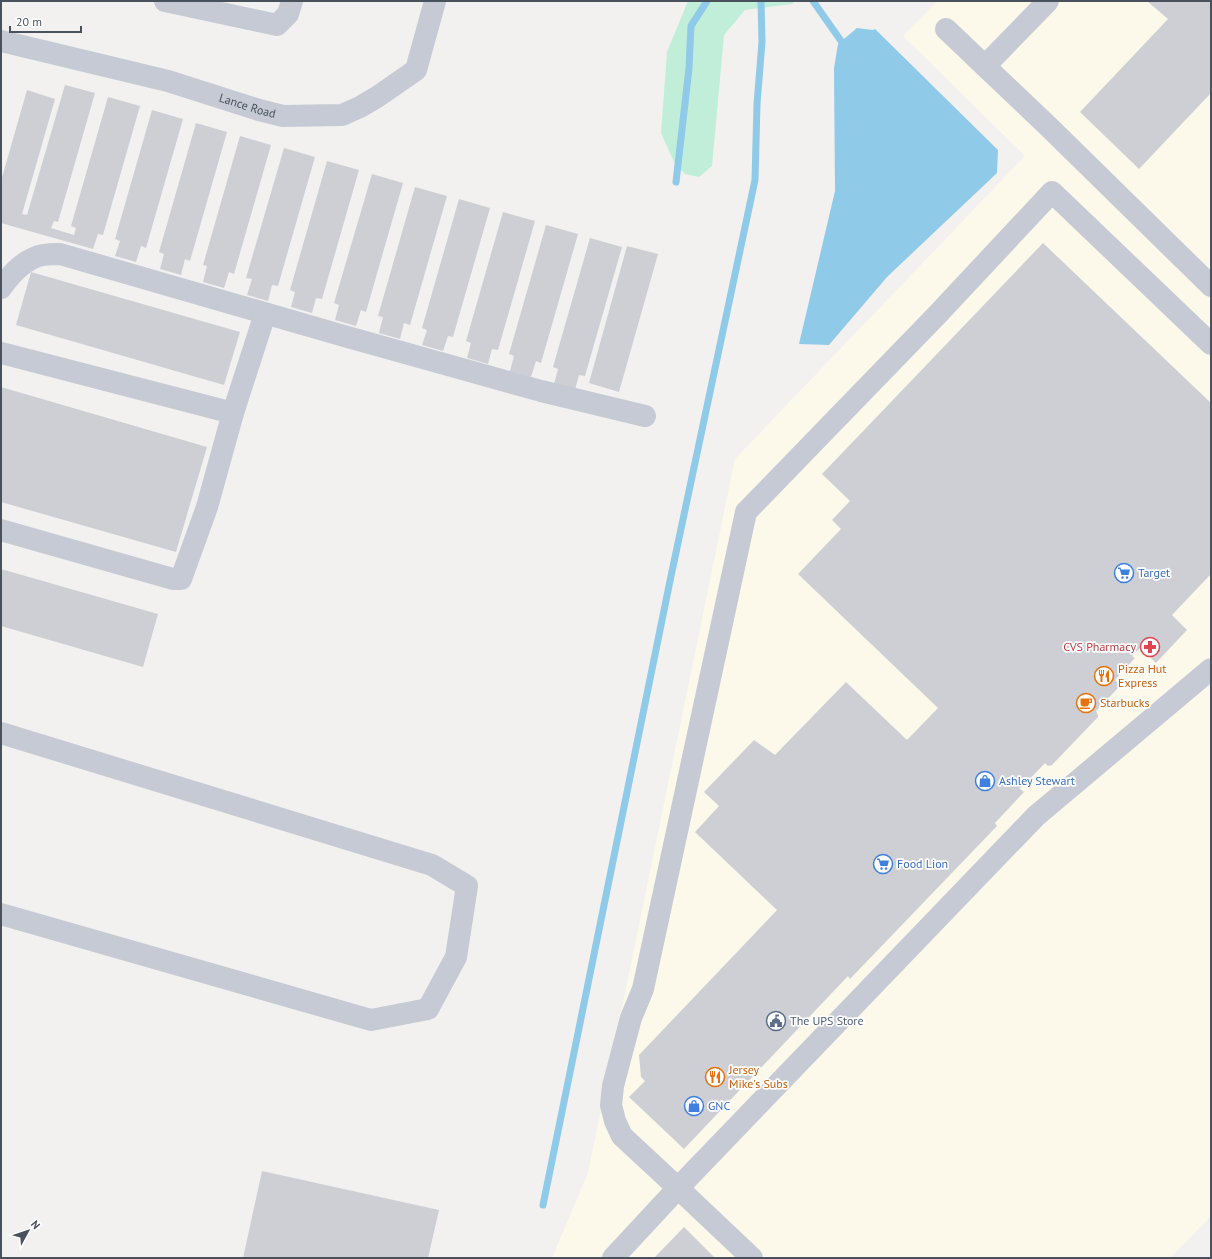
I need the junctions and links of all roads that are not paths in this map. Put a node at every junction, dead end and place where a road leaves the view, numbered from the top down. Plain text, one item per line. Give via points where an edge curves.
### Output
1 (165, 1) edge
2 (292, 1) edge
3 (436, 1) edge
4 (1048, 1) edge
5 (946, 29) dead end
6 (1, 41) edge
7 (985, 66) junction
8 (1211, 286) edge
9 (1, 288) edge
10 (265, 314) junction
11 (1211, 344) edge
12 (1, 353) edge
13 (233, 413) junction
14 (645, 416) dead end
15 (1, 530) edge
16 (1211, 669) edge
17 (1, 733) edge
18 (1, 914) edge
19 (678, 1188) junction
20 (613, 1258) edge
21 (752, 1258) edge

1 - 2 street via 278,25 288,14
3 - 6 street, Lance Road via 416,70 377,97 342,115 284,116 168,81
4 - 7 street
5 - 7 street
7 - 8 street
9 - 10 street via 28,261 43,255 60,254
10 - 13 street
10 - 14 street via 542,391
11 - 19 street via 1052,192 746,512 643,989 632,1018 610,1105 622,1136
12 - 13 street
13 - 15 street via 207,507 181,579 173,579
16 - 19 street via 1036,816
17 - 18 street via 432,865 467,886 456,957 428,1009 370,1020
19 - 20 street
19 - 21 street

